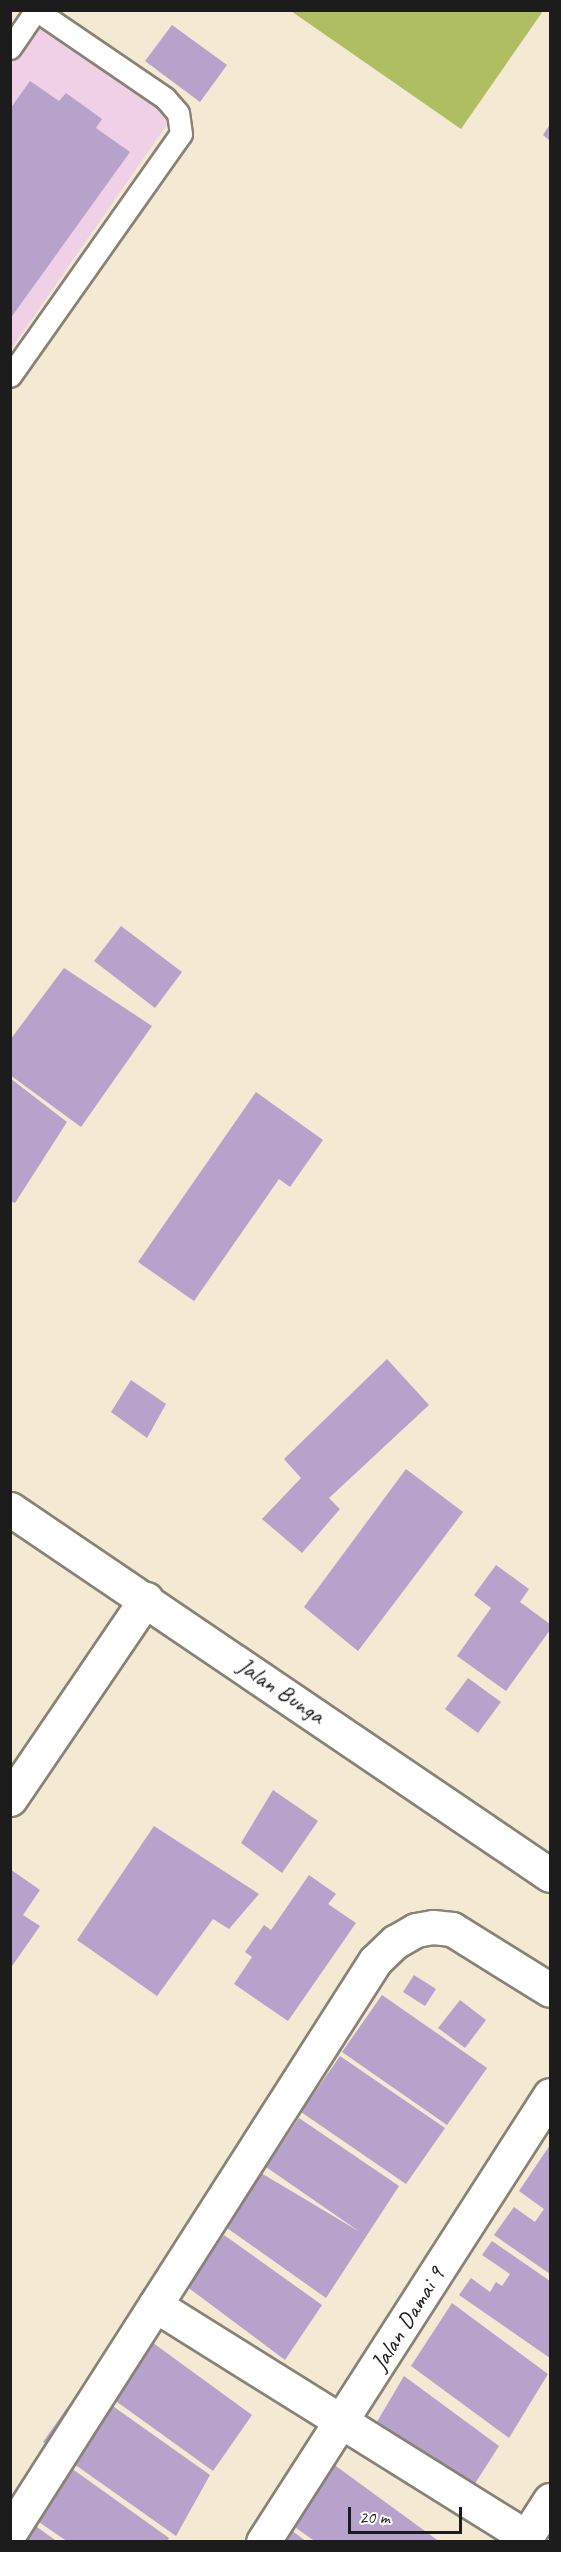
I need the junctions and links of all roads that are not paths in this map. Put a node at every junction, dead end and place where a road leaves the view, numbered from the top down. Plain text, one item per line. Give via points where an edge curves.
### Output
1 (36, 10) edge
2 (10, 48) edge
3 (10, 376) edge
4 (10, 1509) edge
5 (146, 1599) junction
6 (10, 1799) edge
7 (550, 1875) edge
8 (550, 1990) edge
9 (550, 2095) edge
10 (155, 2305) junction
11 (342, 2422) junction
12 (550, 2500) edge
13 (10, 2532) edge
14 (525, 2539) edge
15 (263, 2541) edge

1 - 2 lane
1 - 3 lane via 165,98 178,113 181,134
4 - 5 street, Jalan Bunga
5 - 6 street
5 - 7 street, Jalan Bunga
8 - 10 street via 452,1929 416,1930 395,1942 375,1961
9 - 11 street, Jalan Damai 9
10 - 11 street
10 - 13 street
11 - 14 street
11 - 15 street, Jalan Damai 9
12 - 14 street

